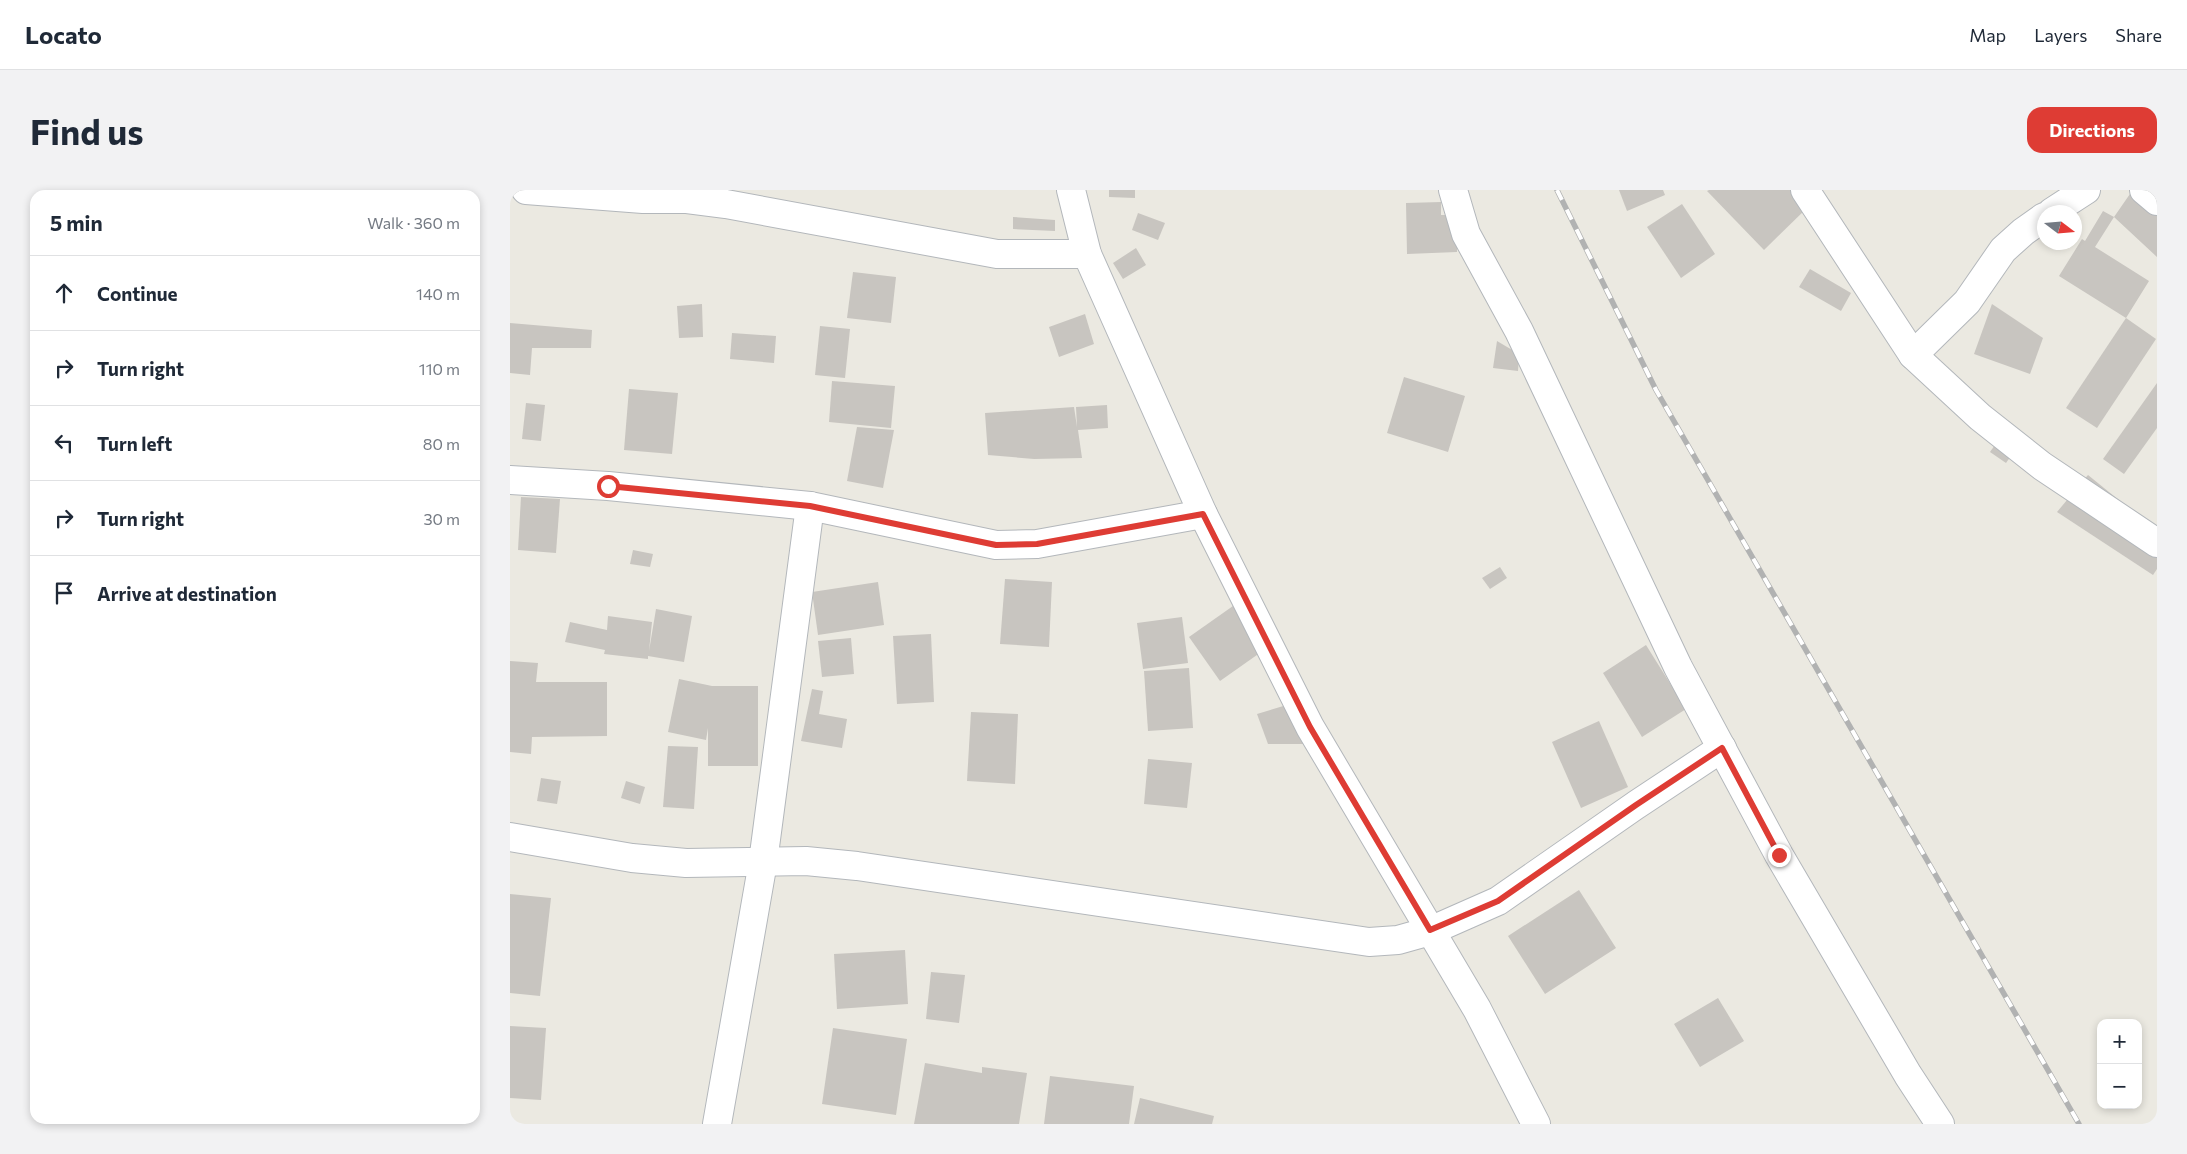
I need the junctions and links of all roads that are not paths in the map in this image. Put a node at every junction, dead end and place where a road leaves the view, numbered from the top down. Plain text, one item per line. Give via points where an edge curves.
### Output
1 (526, 190) edge
2 (1071, 190) edge
3 (1453, 190) edge
4 (1806, 190) edge
5 (2086, 190) edge
6 (2144, 190) edge
7 (2157, 201) edge
8 (2063, 205) edge
9 (2037, 222) edge
10 (1087, 254) junction
11 (1913, 355) junction
12 (510, 480) edge
13 (810, 506) junction
14 (1203, 514) junction
15 (2157, 543) edge
16 (1722, 748) junction
17 (510, 837) edge
18 (763, 862) junction
19 (1430, 930) junction
20 (717, 1124) edge
21 (1536, 1124) edge
22 (1940, 1124) edge

1 - 10 street via 726,204 998,254
2 - 10 street
3 - 16 street via 1466,234 1519,331 1678,667
4 - 11 street
5 - 8 street
6 - 7 street
9 - 11 street via 2003,250 1967,302
10 - 14 street
11 - 15 street via 1980,417 2042,466
12 - 13 street
13 - 14 street via 996,545 1037,544
13 - 18 street
14 - 19 street via 1310,727
16 - 19 street via 1498,901
16 - 22 street via 1779,855 1908,1076
17 - 18 street via 632,858 686,863
18 - 19 street via 806,861 857,866 1369,942 1398,940
18 - 20 street
19 - 21 street via 1477,1009

